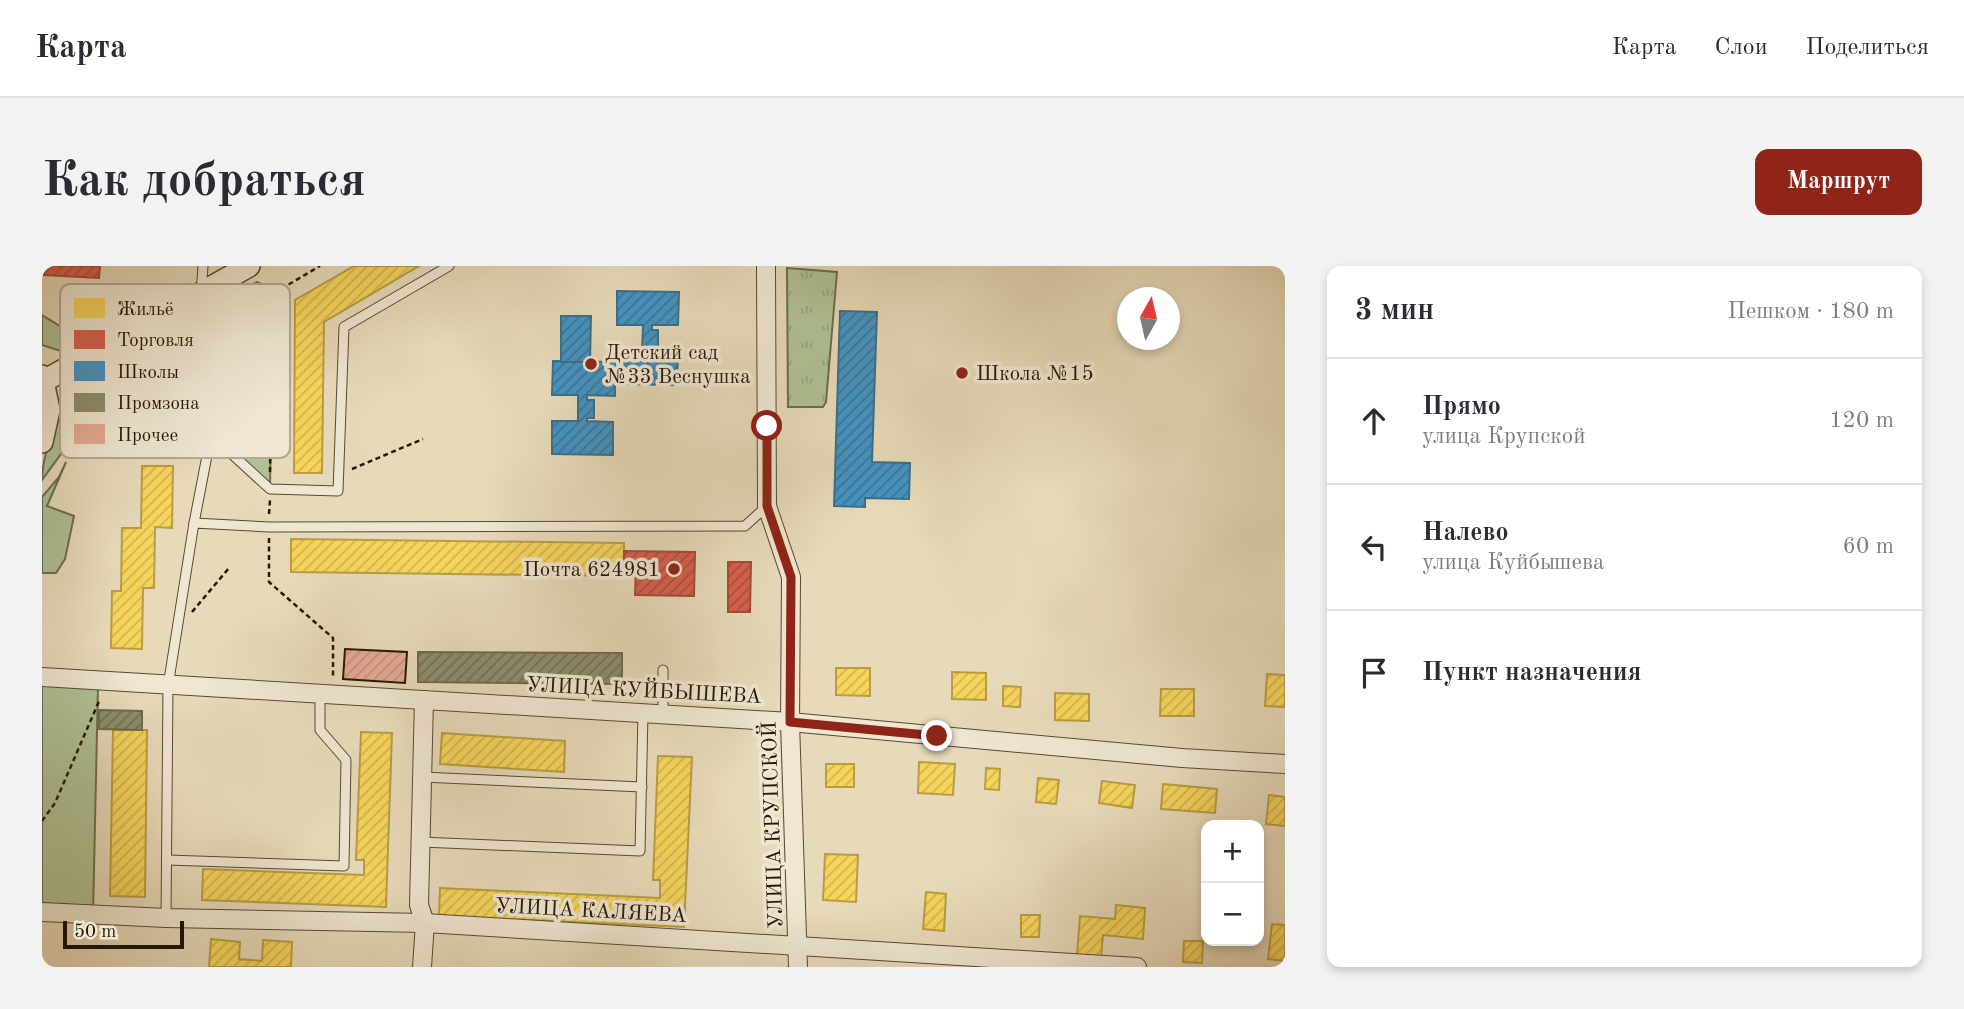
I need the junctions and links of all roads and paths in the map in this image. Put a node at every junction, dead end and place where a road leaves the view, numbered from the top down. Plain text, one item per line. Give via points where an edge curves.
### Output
1 (203, 266) edge
2 (249, 266) edge
3 (449, 266) edge
4 (766, 266) edge
5 (202, 284) edge
6 (218, 284) edge
7 (60, 370) edge
8 (43, 379) edge
9 (423, 439) dead end
10 (42, 442) edge
11 (207, 458) edge
12 (236, 458) edge
13 (339, 477) junction
14 (767, 506) junction
15 (194, 523) junction
16 (229, 568) dead end
17 (178, 623) junction
18 (663, 670) dead end
19 (42, 677) edge
20 (101, 681) junction
21 (168, 685) junction
22 (320, 695) junction
23 (424, 700) junction
24 (643, 713) junction
25 (663, 714) junction
26 (790, 722) junction
27 (1285, 764) edge
28 (422, 777) junction
29 (642, 786) junction
30 (42, 821) edge
31 (421, 842) junction
32 (167, 860) junction
33 (42, 912) edge
34 (166, 918) junction
35 (425, 923) junction
36 (799, 944) junction
37 (422, 967) edge
38 (798, 967) edge
39 (1137, 967) edge

1 - 5 lane
2 - 6 street
3 - 13 lane via 344,327
4 - 14 street, УЛИЦА КРУПСКОЙ
7 - 8 street
8 - 10 street via 49,410
9 - 13 path
11 - 15 lane
12 - 13 lane via 270,489 338,491
14 - 15 lane via 745,526 269,527
14 - 26 street, УЛИЦА КРУПСКОЙ via 791,577
15 - 17 lane
16 - 17 path via 205,600
17 - 21 lane
18 - 25 lane
19 - 20 street, УЛИЦА КУЙБЫШЕВА
20 - 21 street, УЛИЦА КУЙБЫШЕВА
20 - 30 path via 93,718 51,812
21 - 22 street, УЛИЦА КУЙБЫШЕВА
21 - 32 lane
22 - 23 street, УЛИЦА КУЙБЫШЕВА
22 - 32 lane via 320,730 346,760 344,866
23 - 24 street, УЛИЦА КУЙБЫШЕВА
23 - 28 street
24 - 25 street, УЛИЦА КУЙБЫШЕВА
24 - 29 lane
25 - 26 street, УЛИЦА КУЙБЫШЕВА
26 - 27 street, УЛИЦА КУЙБЫШЕВА
26 - 36 street, УЛИЦА КРУПСКОЙ
28 - 29 lane
28 - 31 street
29 - 31 lane via 640,851
31 - 35 street via 419,905
32 - 34 lane
33 - 34 street, УЛИЦА КАЛЯЕВА
34 - 35 street, УЛИЦА КАЛЯЕВА
35 - 36 street, УЛИЦА КАЛЯЕВА
35 - 37 street
36 - 38 street, УЛИЦА КРУПСКОЙ
36 - 39 street, УЛИЦА КАЛЯЕВА

